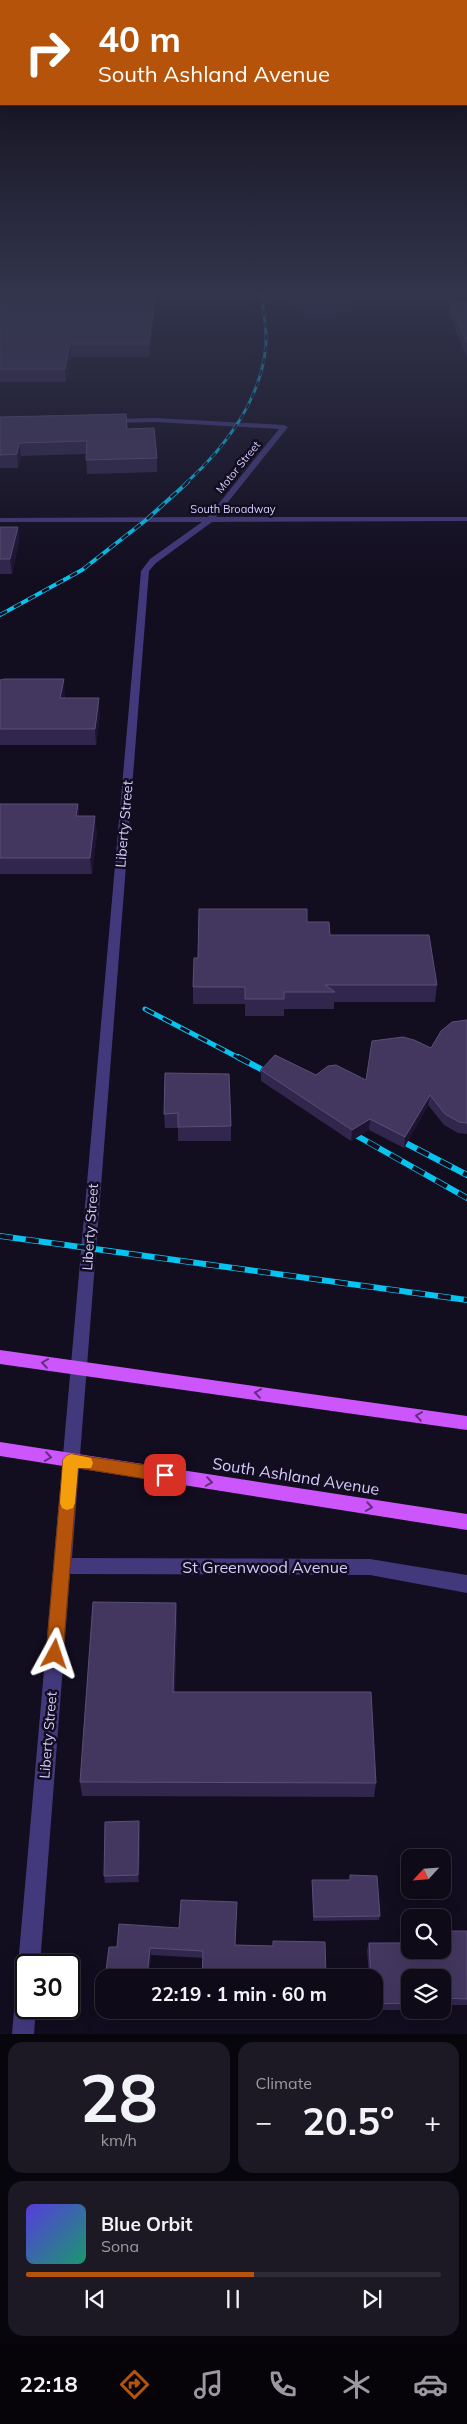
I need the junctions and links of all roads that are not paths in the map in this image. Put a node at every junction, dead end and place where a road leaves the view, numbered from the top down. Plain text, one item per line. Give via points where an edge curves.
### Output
1 (98, 421) edge
2 (467, 519) edge
3 (0, 520) edge
4 (209, 521) junction
5 (0, 1356) edge
6 (79, 1367) junction
7 (467, 1423) edge
8 (0, 1449) edge
9 (71, 1460) junction
10 (467, 1522) edge
11 (62, 1566) junction
12 (467, 1584) edge
13 (30, 1954) edge
14 (24, 2019) edge
15 (23, 2034) edge

1 - 4 street, Motor Street via 156,420 284,427
2 - 4 street, South Broadway
3 - 4 street, South Broadway
4 - 6 street, Liberty Street via 153,561 145,571
6 -> 5 main road
7 -> 6 main road
6 - 9 street, Liberty Street
8 -> 9 main road, South Ashland Avenue
9 -> 10 main road, South Ashland Avenue
9 - 11 street, Liberty Street
11 - 12 street, St Greenwood Avenue via 370,1567
11 - 13 street, Liberty Street
14 - 15 street

